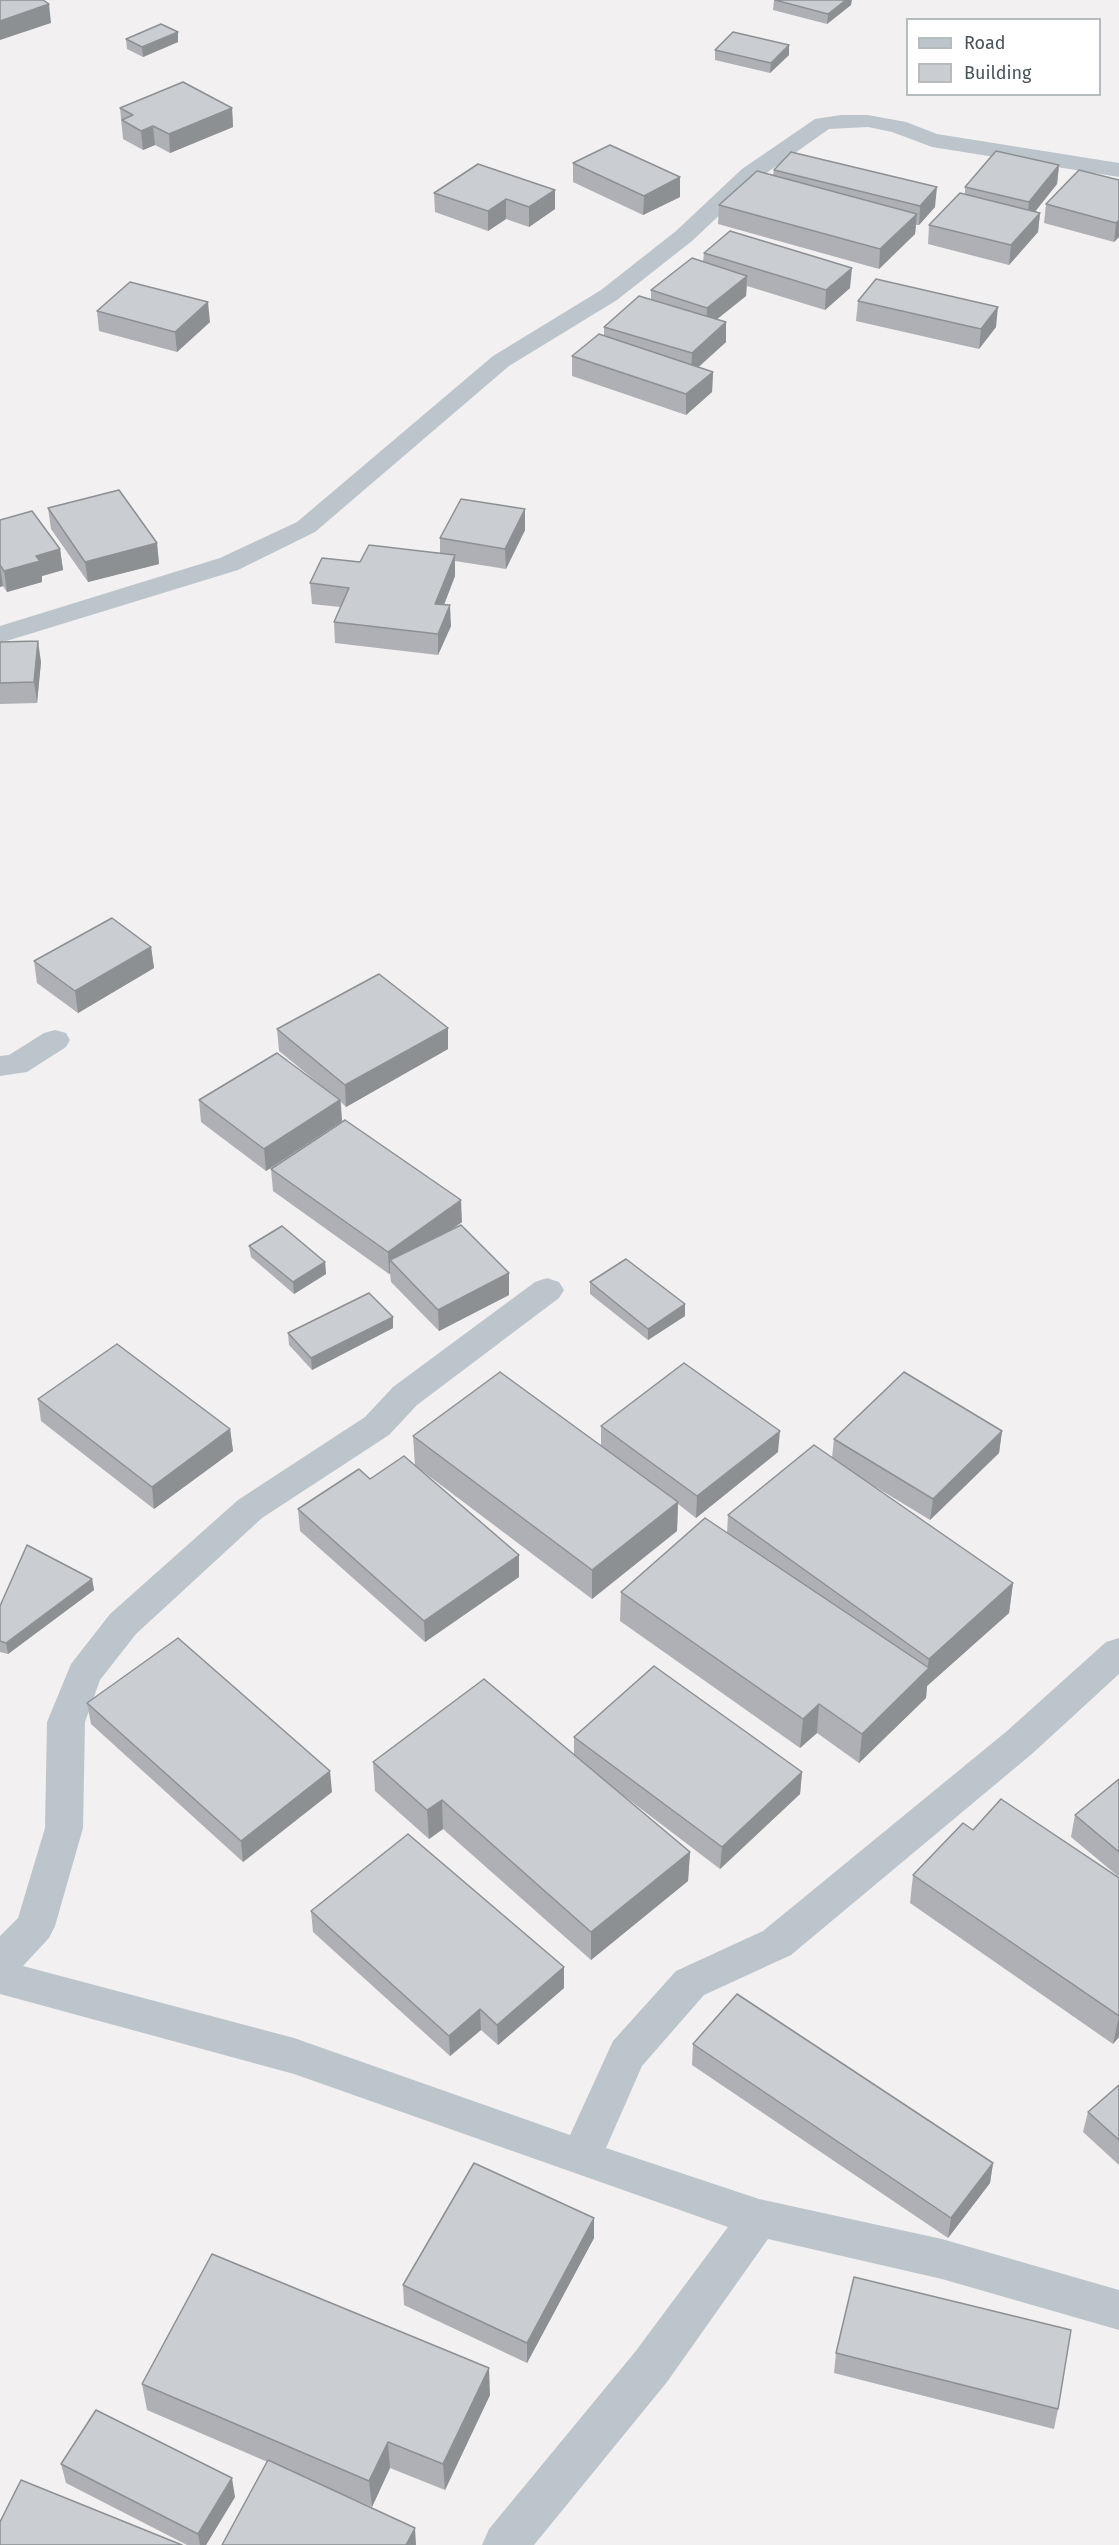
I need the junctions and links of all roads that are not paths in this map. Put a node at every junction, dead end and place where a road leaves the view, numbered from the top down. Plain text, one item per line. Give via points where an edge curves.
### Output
1 (1119, 170) edge
2 (0, 635) edge
3 (55, 1040) dead end
4 (0, 1066) edge
5 (548, 1290) dead end
6 (1119, 1652) edge
7 (0, 1962) edge
8 (0, 1977) edge
9 (581, 2158) junction
10 (759, 2218) junction
11 (1119, 2310) edge
12 (505, 2545) edge

1 - 2 street via 932,140 868,121 823,124 750,174 684,236 609,294 501,361 306,527 229,564
3 - 4 street via 16,1065
5 - 7 street via 405,1396 377,1426 250,1509 123,1624 84,1674 66,1722 64,1828 35,1926
6 - 9 street via 1020,1742 777,1943 690,1983 627,2054
8 - 9 street via 294,2056
9 - 10 street
10 - 11 street via 942,2259
10 - 12 street via 651,2367

